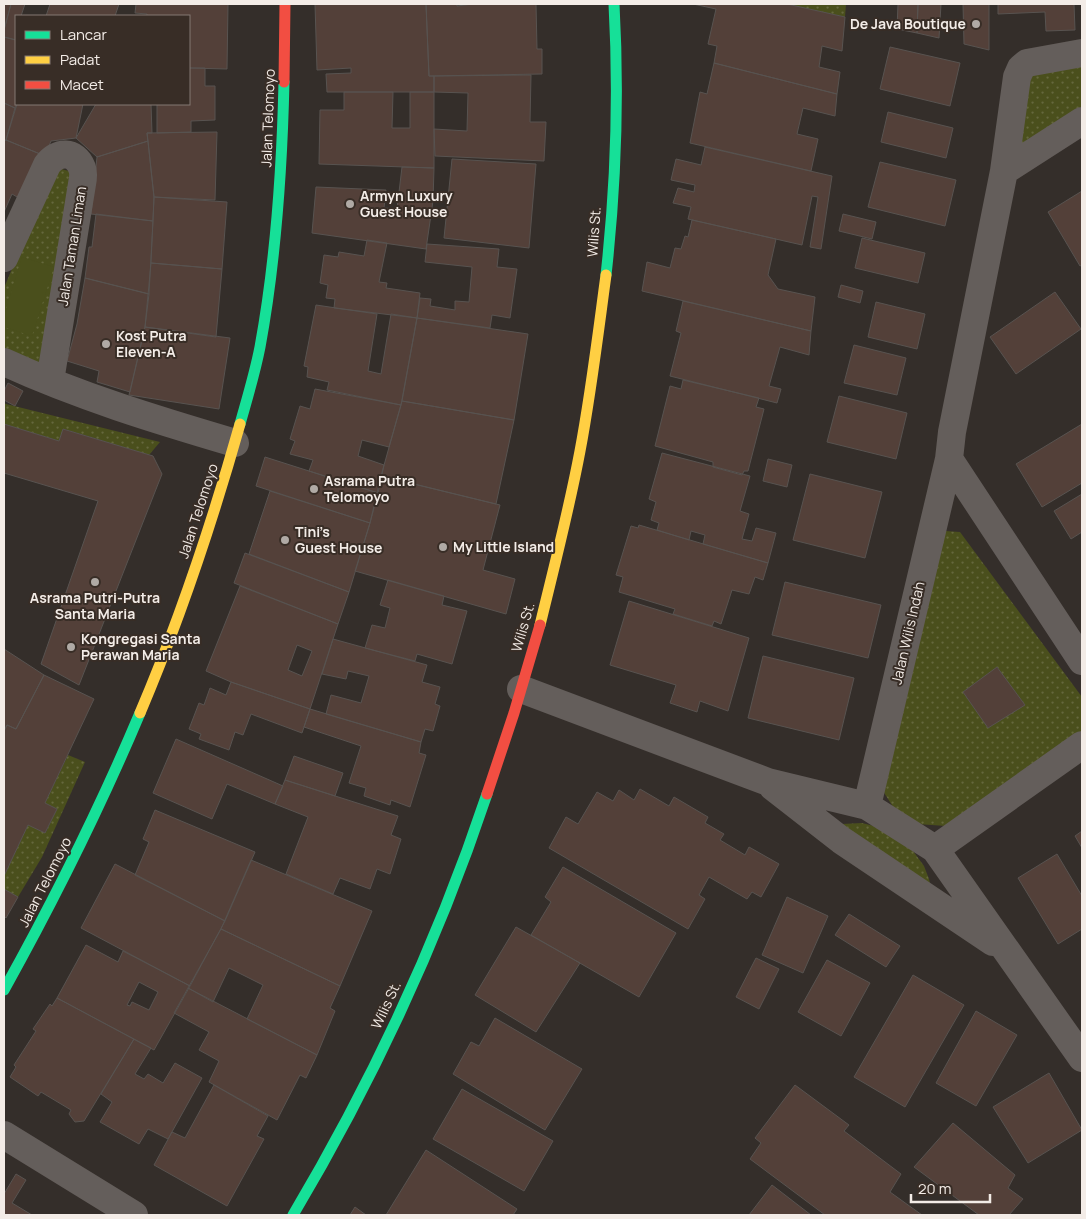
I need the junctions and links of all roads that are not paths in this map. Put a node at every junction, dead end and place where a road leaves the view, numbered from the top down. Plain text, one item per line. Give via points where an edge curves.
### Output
1 (285, 4) edge
2 (614, 4) edge
3 (1082, 53) edge
4 (1082, 121) edge
5 (1004, 171) junction
6 (4, 258) edge
7 (4, 362) edge
8 (50, 381) junction
9 (235, 443) junction
10 (949, 459) junction
11 (1082, 661) edge
12 (522, 689) junction
13 (1082, 745) edge
14 (768, 782) junction
15 (867, 806) junction
16 (935, 849) junction
17 (1007, 951) junction
18 (4, 990) edge
19 (1082, 1058) edge
20 (4, 1135) edge
21 (134, 1215) edge
22 (293, 1215) edge

1 - 9 main road, Jalan Telomoyo via 285,102 274,252 260,350
2 - 12 main road, Wilis St. via 615,143 607,265 593,378 572,492
3 - 5 street, Jalan Wilis Indah via 1027,63 1021,68 1015,84
4 - 5 street
5 - 10 street, Jalan Wilis Indah
6 - 8 street, Jalan Taman Liman via 47,165 60,154 73,156 83,170 82,184
7 - 8 street
8 - 9 street via 176,426
9 - 18 main road, Jalan Telomoyo via 207,537 147,700 75,858
10 - 11 street
10 - 15 street, Jalan Wilis Indah
12 - 14 street
12 - 22 main road, Wilis St. via 496,770 422,964 370,1074
13 - 16 street
14 - 15 street
14 - 17 street via 841,840
15 - 16 street
16 - 17 street
17 - 19 street
20 - 21 street

